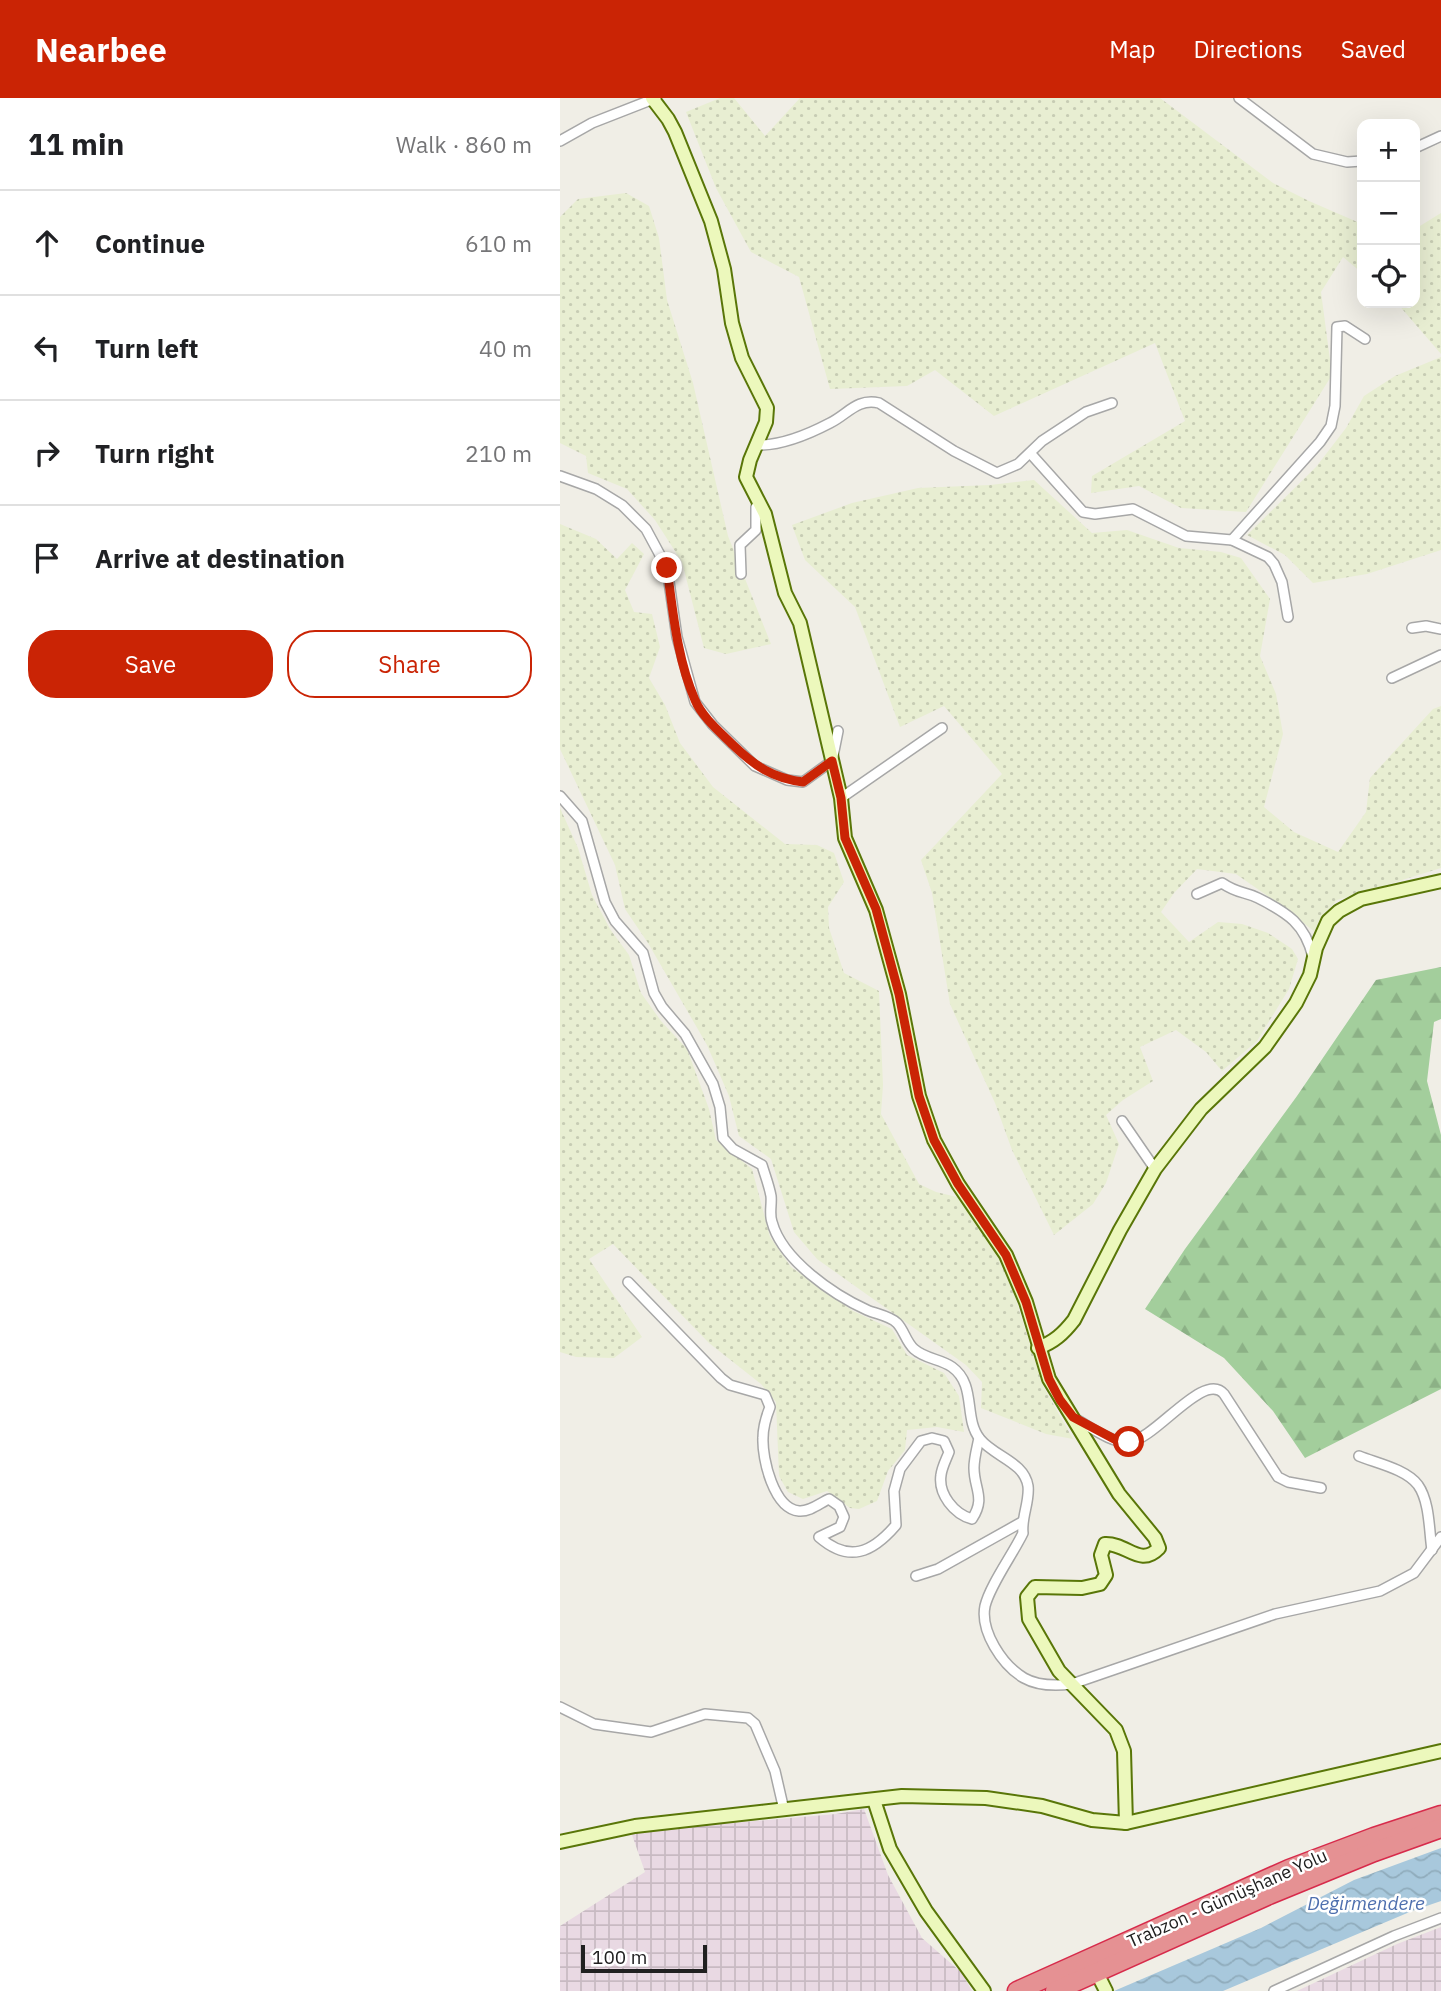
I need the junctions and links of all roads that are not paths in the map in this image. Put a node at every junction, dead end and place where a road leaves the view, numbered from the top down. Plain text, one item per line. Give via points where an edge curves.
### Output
1 (1239, 98) edge
2 (654, 99) edge
3 (1441, 136) edge
4 (560, 141) edge
5 (1420, 146) edge
6 (1357, 161) edge
7 (1365, 339) dead end
8 (1112, 402) dead end
9 (756, 445) junction
10 (1031, 454) junction
11 (560, 476) edge
12 (759, 502) junction
13 (1232, 540) junction
14 (741, 574) dead end
15 (1288, 617) dead end
16 (1412, 628) dead end
17 (1441, 629) edge
18 (1441, 654) edge
19 (1392, 678) dead end
20 (942, 728) dead end
21 (838, 731) dead end
22 (832, 761) junction
23 (560, 796) edge
24 (841, 798) junction
25 (1441, 881) edge
26 (1197, 894) dead end
27 (1314, 962) junction
28 (1122, 1121) dead end
29 (1155, 1169) junction
30 (628, 1282) dead end
31 (1038, 1348) junction
32 (1073, 1417) junction
33 (979, 1438) junction
34 (1359, 1456) dead end
35 (1321, 1488) dead end
36 (1022, 1522) junction
37 (1441, 1537) edge
38 (1432, 1550) junction
39 (916, 1576) dead end
40 (1072, 1684) junction
41 (560, 1707) edge
42 (1441, 1751) edge
43 (874, 1800) junction
44 (784, 1810) junction
45 (1441, 1815) edge
46 (1126, 1823) junction
47 (1441, 1828) edge
48 (560, 1842) edge
49 (1441, 1918) edge
50 (1102, 1982) edge
51 (984, 1991) edge
52 (1017, 1991) edge
53 (1055, 1991) edge
54 (1274, 1991) edge

1 - 6 street via 1313,154
2 - 4 street
2 - 9 street via 672,125 711,220 742,358 767,408
3 - 5 street
7 - 13 street via 1345,326 1337,327 1331,426
8 - 10 street via 1086,412 1042,441
9 - 10 street via 819,429 870,401 991,472 1003,472
9 - 12 street via 746,477
10 - 13 street via 1083,512 1133,509 1185,536
11 - 22 street via 622,505 646,529 667,568 677,637 695,702 713,725 755,766 787,780 803,782
12 - 14 street via 756,530 740,545
12 - 22 street via 785,593 800,623
13 - 15 street via 1274,564
16 - 17 street
18 - 19 street
20 - 24 street
21 - 22 street
22 - 24 street
23 - 33 street via 582,821 615,921 643,953 654,993 685,1034 713,1084 723,1138 762,1165 771,1195 771,1221 779,1237 794,1258 826,1286 896,1322 913,1348 953,1367 967,1383
24 - 31 street via 845,838 876,909 930,1129 958,1184 1006,1255 1026,1302
25 - 27 street via 1350,904 1328,921
26 - 27 street via 1222,883 1293,919 1305,931
27 - 29 street via 1296,1003 1265,1047 1201,1109
28 - 29 street
29 - 31 street via 1074,1320 1051,1344
30 - 33 street via 721,1378 765,1395 770,1407 762,1442 773,1488 798,1512 829,1499 839,1506 844,1517 840,1527 819,1537 837,1550 860,1552 896,1525 894,1491 900,1469 921,1441 932,1438 944,1441 948,1452 941,1488 961,1516 972,1519 979,1499 974,1464
31 - 32 street via 1049,1379
32 - 35 street via 1118,1441 1129,1442 1212,1387 1224,1394 1279,1477
32 - 40 street via 1119,1494 1159,1548 1152,1556 1140,1557 1116,1544 1105,1544 1101,1555 1106,1575 1100,1584 1035,1587 1027,1597 1029,1619 1059,1671
33 - 36 street via 1021,1469 1028,1488
34 - 38 street via 1417,1484 1424,1497
36 - 39 street via 938,1569
36 - 40 street via 1023,1533 986,1602 983,1619 992,1643 1025,1679 1054,1687
37 - 38 street
38 - 40 street via 1414,1573 1380,1591 1275,1614
40 - 46 street via 1116,1730 1124,1751
41 - 44 street via 594,1724 651,1732 705,1714 748,1718 755,1724 775,1771
42 - 46 street
43 - 44 street
43 - 46 street via 986,1798
43 - 51 street via 890,1849 926,1911
44 - 48 street via 635,1826
45 - 52 highway, Trabzon - Gümüşhane Yolu via 1290,1869
47 - 50 highway, Trabzon - Gümüşhane Yolu via 1269,1895
49 - 54 street
50 - 53 highway, Trabzon - Gümüşhane Yolu

